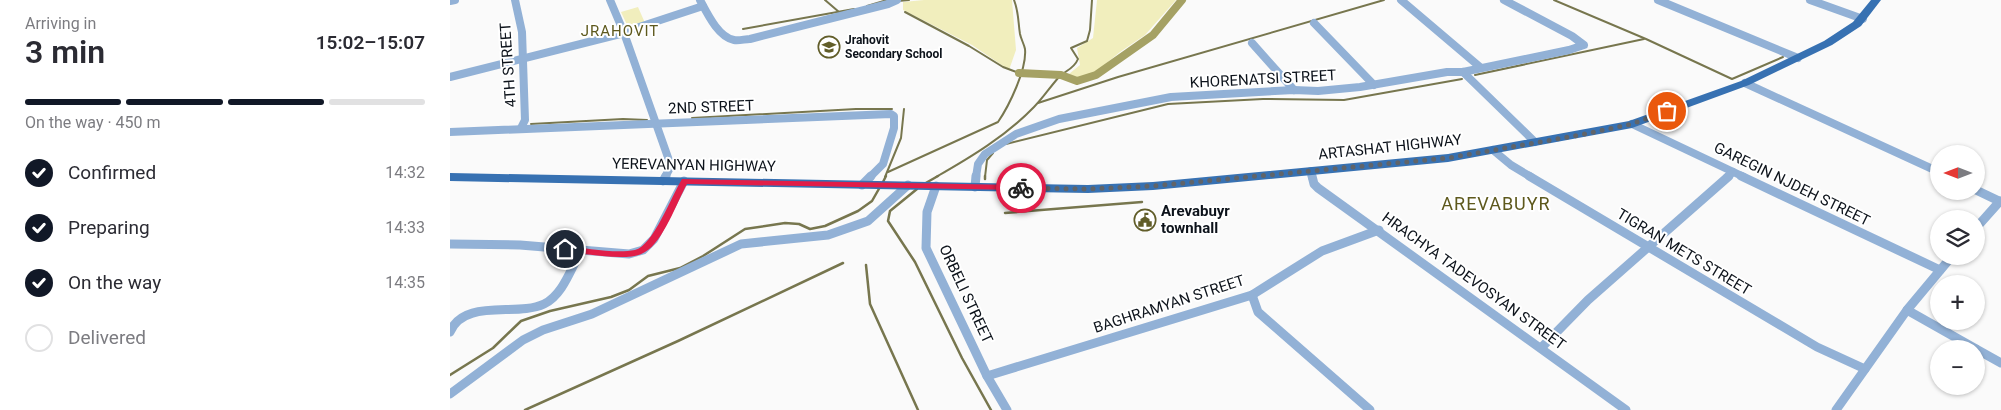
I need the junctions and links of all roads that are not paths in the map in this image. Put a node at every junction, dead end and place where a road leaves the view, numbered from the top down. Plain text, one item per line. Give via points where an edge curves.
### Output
1 (455, 0) edge
2 (515, 0) edge
3 (610, 0) edge
4 (1401, 0) edge
5 (1504, 0) edge
6 (1658, 0) edge
7 (1810, 0) edge
8 (1876, 0) edge
9 (450, 1) edge
10 (895, 1) edge
11 (702, 3) edge
12 (1863, 18) junction
13 (1314, 23) dead end
14 (624, 32) junction
15 (1252, 43) dead end
16 (1798, 58) junction
17 (523, 60) junction
18 (1480, 67) junction
19 (1463, 72) junction
20 (450, 77) edge
21 (1745, 83) junction
22 (1374, 85) junction
23 (1294, 90) junction
24 (656, 123) junction
25 (1632, 124) junction
26 (521, 128) junction
27 (450, 132) edge
28 (1536, 142) junction
29 (1493, 150) junction
30 (1930, 168) edge
31 (1311, 171) junction
32 (1733, 172) junction
33 (450, 177) edge
34 (663, 181) junction
35 (684, 181) junction
36 (876, 185) junction
37 (908, 186) junction
38 (936, 186) junction
39 (974, 187) junction
40 (1985, 194) edge
41 (2000, 201) edge
42 (1985, 218) edge
43 (1379, 230) junction
44 (450, 244) edge
45 (1648, 248) junction
46 (581, 251) junction
47 (1944, 265) edge
48 (1940, 270) junction
49 (1252, 295) junction
50 (1907, 310) junction
51 (450, 332) edge
52 (1960, 340) edge
53 (1541, 348) junction
54 (1985, 354) edge
55 (2001, 363) edge
56 (1866, 369) junction
57 (987, 376) junction
58 (450, 394) edge
59 (1007, 410) edge
60 (1370, 410) edge
61 (1626, 410) edge
62 (1836, 410) edge

1 - 9 street
2 - 17 street, 4TH STREET via 522,32
3 - 14 street
4 - 18 street
5 - 18 street, KHORENATSI STREET via 1584,45
6 - 16 street
7 - 12 street
8 - 12 main road, ARTASHAT HIGHWAY
10 - 11 street via 750,39 734,40 727,38
11 - 14 street
12 - 16 main road, ARTASHAT HIGHWAY via 1850,30
13 - 22 street
14 - 17 street
14 - 24 street
15 - 23 street
16 - 21 main road, ARTASHAT HIGHWAY
17 - 20 street
17 - 26 street, 4TH STREET via 525,120
18 - 19 street, KHORENATSI STREET
19 - 22 street, KHORENATSI STREET
19 - 28 street
21 - 25 main road, ARTASHAT HIGHWAY
21 - 30 street
22 - 23 street, KHORENATSI STREET
23 - 39 street, KHORENATSI STREET via 1152,100 1029,128 985,154 978,164
24 - 26 street, 2ND STREET
24 - 34 street via 671,166
24 - 36 street, 2ND STREET via 891,114 894,116 894,128
25 - 28 main road, ARTASHAT HIGHWAY
25 - 32 street, GAREGIN NJDEH STREET
26 - 27 street, 2ND STREET
28 - 29 main road, ARTASHAT HIGHWAY
29 - 31 main road, ARTASHAT HIGHWAY via 1439,160
29 - 45 street, TIGRAN METS STREET via 1518,170
31 - 39 main road, ARTASHAT HIGHWAY via 1111,188
31 - 43 street, HRACHYA TADEVOSYAN STREET via 1318,188
32 - 45 street
32 - 48 street, GAREGIN NJDEH STREET
33 - 34 main road, YEREVANYAN HIGHWAY
34 - 35 main road, YEREVANYAN HIGHWAY
35 - 36 main road, YEREVANYAN HIGHWAY
35 - 46 street via 654,239 643,250 622,254
36 - 37 main road, YEREVANYAN HIGHWAY
37 - 38 main road, YEREVANYAN HIGHWAY
37 - 58 street via 868,221 828,235 741,244 592,314 543,330 523,340
38 - 39 main road, ARTASHAT HIGHWAY
38 - 57 street, ORBELI STREET via 927,212 926,248
40 - 41 street
41 - 42 street
43 - 49 street, BAGHRAMYAN STREET via 1322,251
43 - 53 street, HRACHYA TADEVOSYAN STREET
44 - 46 street via 520,244
45 - 53 street via 1588,300
45 - 56 street, TIGRAN METS STREET via 1817,347
46 - 51 street via 553,298 532,307 470,313 456,321
47 - 48 street
48 - 50 street
49 - 57 street, BAGHRAMYAN STREET
49 - 60 street via 1258,312
50 - 52 street
50 - 56 street
53 - 61 street, HRACHYA TADEVOSYAN STREET
54 - 55 street
56 - 62 street
57 - 59 street, ORBELI STREET

